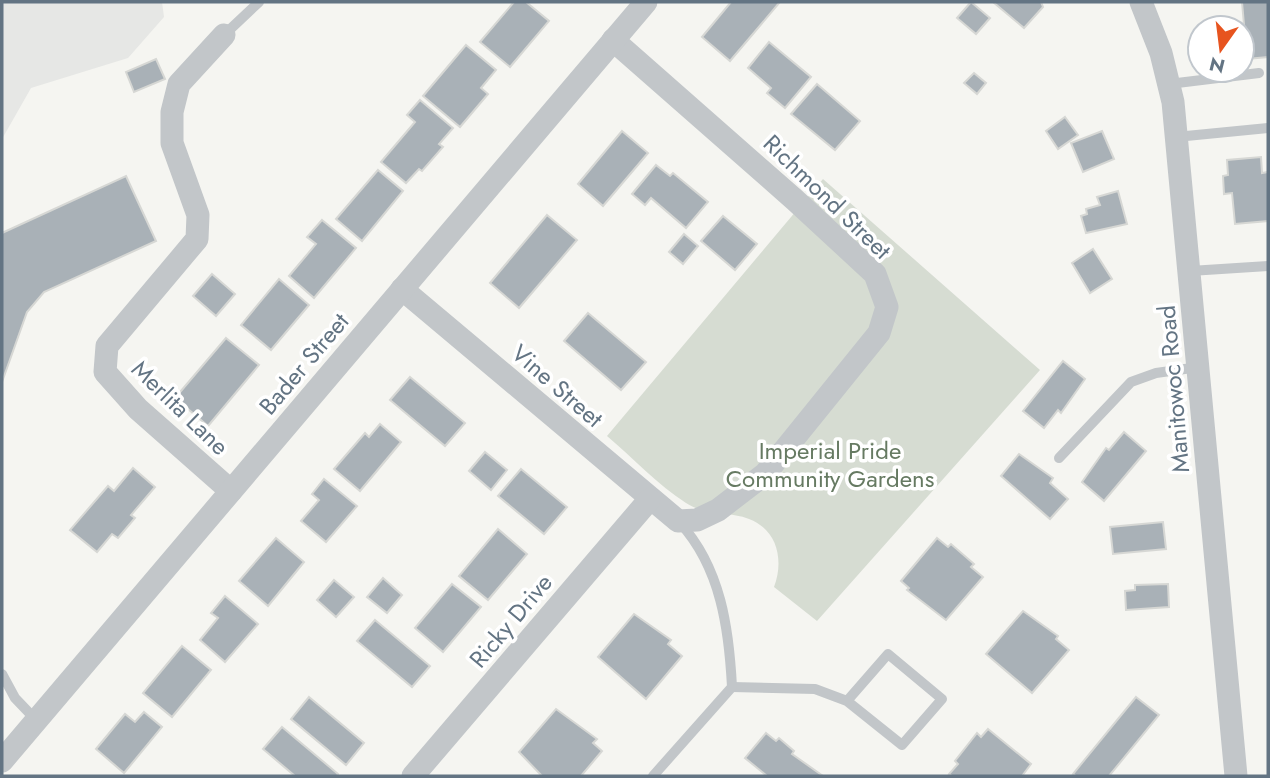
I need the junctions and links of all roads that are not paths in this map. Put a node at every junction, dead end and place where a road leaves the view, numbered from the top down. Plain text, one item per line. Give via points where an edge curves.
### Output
1 (259, 2) edge
2 (646, 2) edge
3 (1141, 2) edge
4 (224, 35) joint
5 (614, 40) junction
6 (1259, 74) dead end
7 (1169, 84) junction
8 (1268, 128) edge
9 (1176, 137) junction
10 (1268, 266) edge
11 (1190, 271) junction
12 (402, 289) junction
13 (1199, 367) junction
14 (1059, 458) dead end
15 (230, 491) junction
16 (649, 500) junction
17 (678, 521) junction
18 (2, 674) edge
19 (732, 687) junction
20 (847, 701) junction
21 (36, 720) junction
22 (2, 761) edge
23 (413, 776) edge
24 (653, 776) edge
25 (1232, 776) edge

1 - 4 lane
2 - 5 street, Bader Street
3 - 7 street, Manitowoc Road
4 - 15 street, Merlita Lane via 179,84 172,112 172,143 198,215 197,239 107,346 105,372 138,409
5 - 12 street, Bader Street
5 - 17 street, Richmond Street via 875,274 887,307 879,333 765,474 718,510 697,520
6 - 7 lane
7 - 9 street, Manitowoc Road
8 - 9 lane
9 - 11 street, Manitowoc Road
10 - 11 lane
11 - 13 street, Manitowoc Road
12 - 15 street, Bader Street
12 - 16 street, Vine Street
13 - 14 lane via 1156,373 1131,383
13 - 25 street, Manitowoc Road
15 - 21 street, Bader Street
16 - 17 street, Vine Street
16 - 23 street, Ricky Drive
17 - 19 lane via 713,576 729,630
18 - 21 lane via 15,698
19 - 20 lane via 815,690
19 - 24 lane
20 - 20 lane via 902,745 942,699 888,654
21 - 22 street, Bader Street

